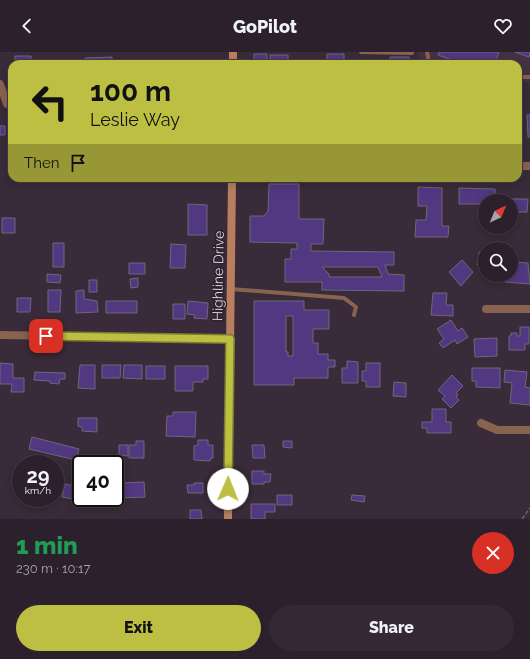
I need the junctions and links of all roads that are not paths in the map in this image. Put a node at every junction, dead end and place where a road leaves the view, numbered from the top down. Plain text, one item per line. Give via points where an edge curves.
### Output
1 (361, 52) edge
2 (412, 53) edge
3 (0, 84) edge
4 (7, 104) dead end
5 (232, 182) edge
6 (230, 289) junction
7 (486, 309) dead end
8 (530, 309) edge
9 (354, 314) dead end
10 (0, 335) edge
11 (230, 339) junction
12 (481, 423) dead end
13 (530, 430) edge
14 (228, 519) edge

1 - 2 lane
3 - 4 street
5 - 6 street, Highline Drive
6 - 9 lane via 344,298 356,307
6 - 11 street, Highline Drive
7 - 8 street
10 - 11 street
11 - 14 street, Highline Drive
12 - 13 street via 497,430

